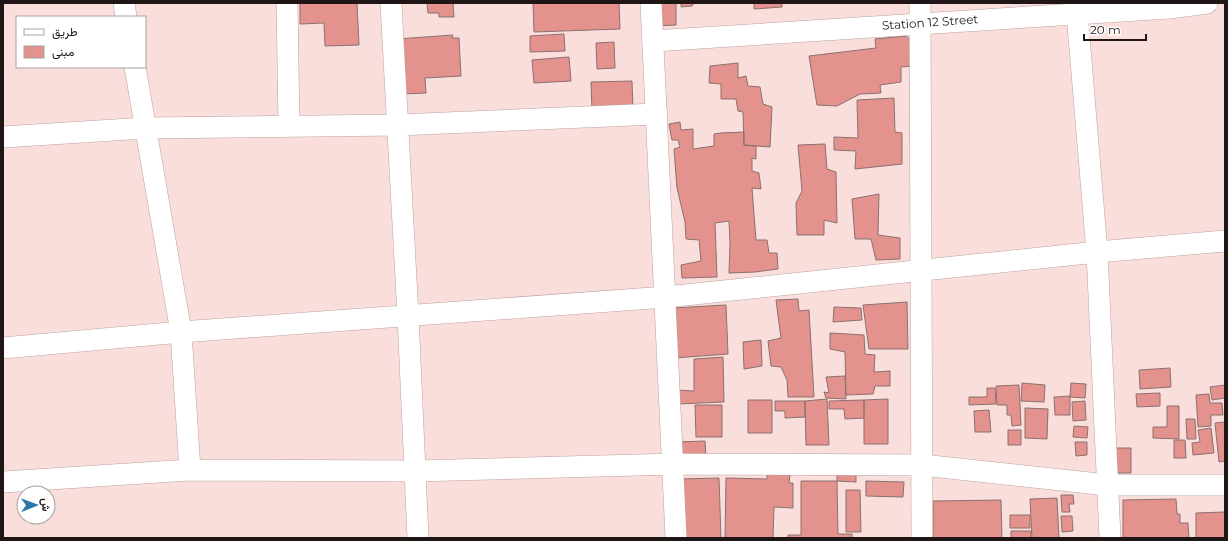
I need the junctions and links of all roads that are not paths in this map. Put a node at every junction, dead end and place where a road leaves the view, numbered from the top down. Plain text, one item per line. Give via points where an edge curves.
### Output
1 (124, 3) edge
2 (287, 3) edge
3 (391, 3) edge
4 (651, 3) edge
5 (1207, 3) edge
6 (1170, 5) edge
7 (920, 13) edge
8 (1077, 14) junction
9 (126, 16) edge
10 (653, 41) junction
11 (135, 68) edge
12 (657, 114) junction
13 (398, 125) junction
14 (289, 126) junction
15 (146, 128) junction
16 (3, 137) edge
17 (1225, 241) edge
18 (1097, 252) junction
19 (921, 270) junction
20 (666, 297) junction
21 (408, 316) junction
22 (181, 332) junction
23 (3, 348) edge
24 (674, 464) junction
25 (922, 465) junction
26 (190, 470) junction
27 (415, 471) junction
28 (3, 482) edge
29 (1225, 484) edge
30 (1108, 485) junction
31 (418, 538) edge
32 (676, 538) edge
33 (922, 538) edge
34 (1110, 538) edge

1 - 9 street
2 - 14 street
3 - 13 street
4 - 10 street
5 - 6 street, Station 12 Street
6 - 8 street, Station 12 Street
7 - 8 street, Station 12 Street
7 - 10 street, Station 12 Street
7 - 19 street
8 - 18 street
10 - 12 street
11 - 15 street
12 - 13 street
12 - 20 street
13 - 14 street
13 - 21 street
14 - 15 street
15 - 16 street
15 - 22 street
17 - 18 street
18 - 19 street
18 - 30 street
19 - 20 street
19 - 25 street
20 - 21 street
20 - 24 street
21 - 22 street
21 - 27 street
22 - 23 street
22 - 26 street
24 - 25 street
24 - 27 street
24 - 32 street
25 - 30 street
25 - 33 street
26 - 27 street
26 - 28 street
27 - 31 street
29 - 30 street
30 - 34 street

